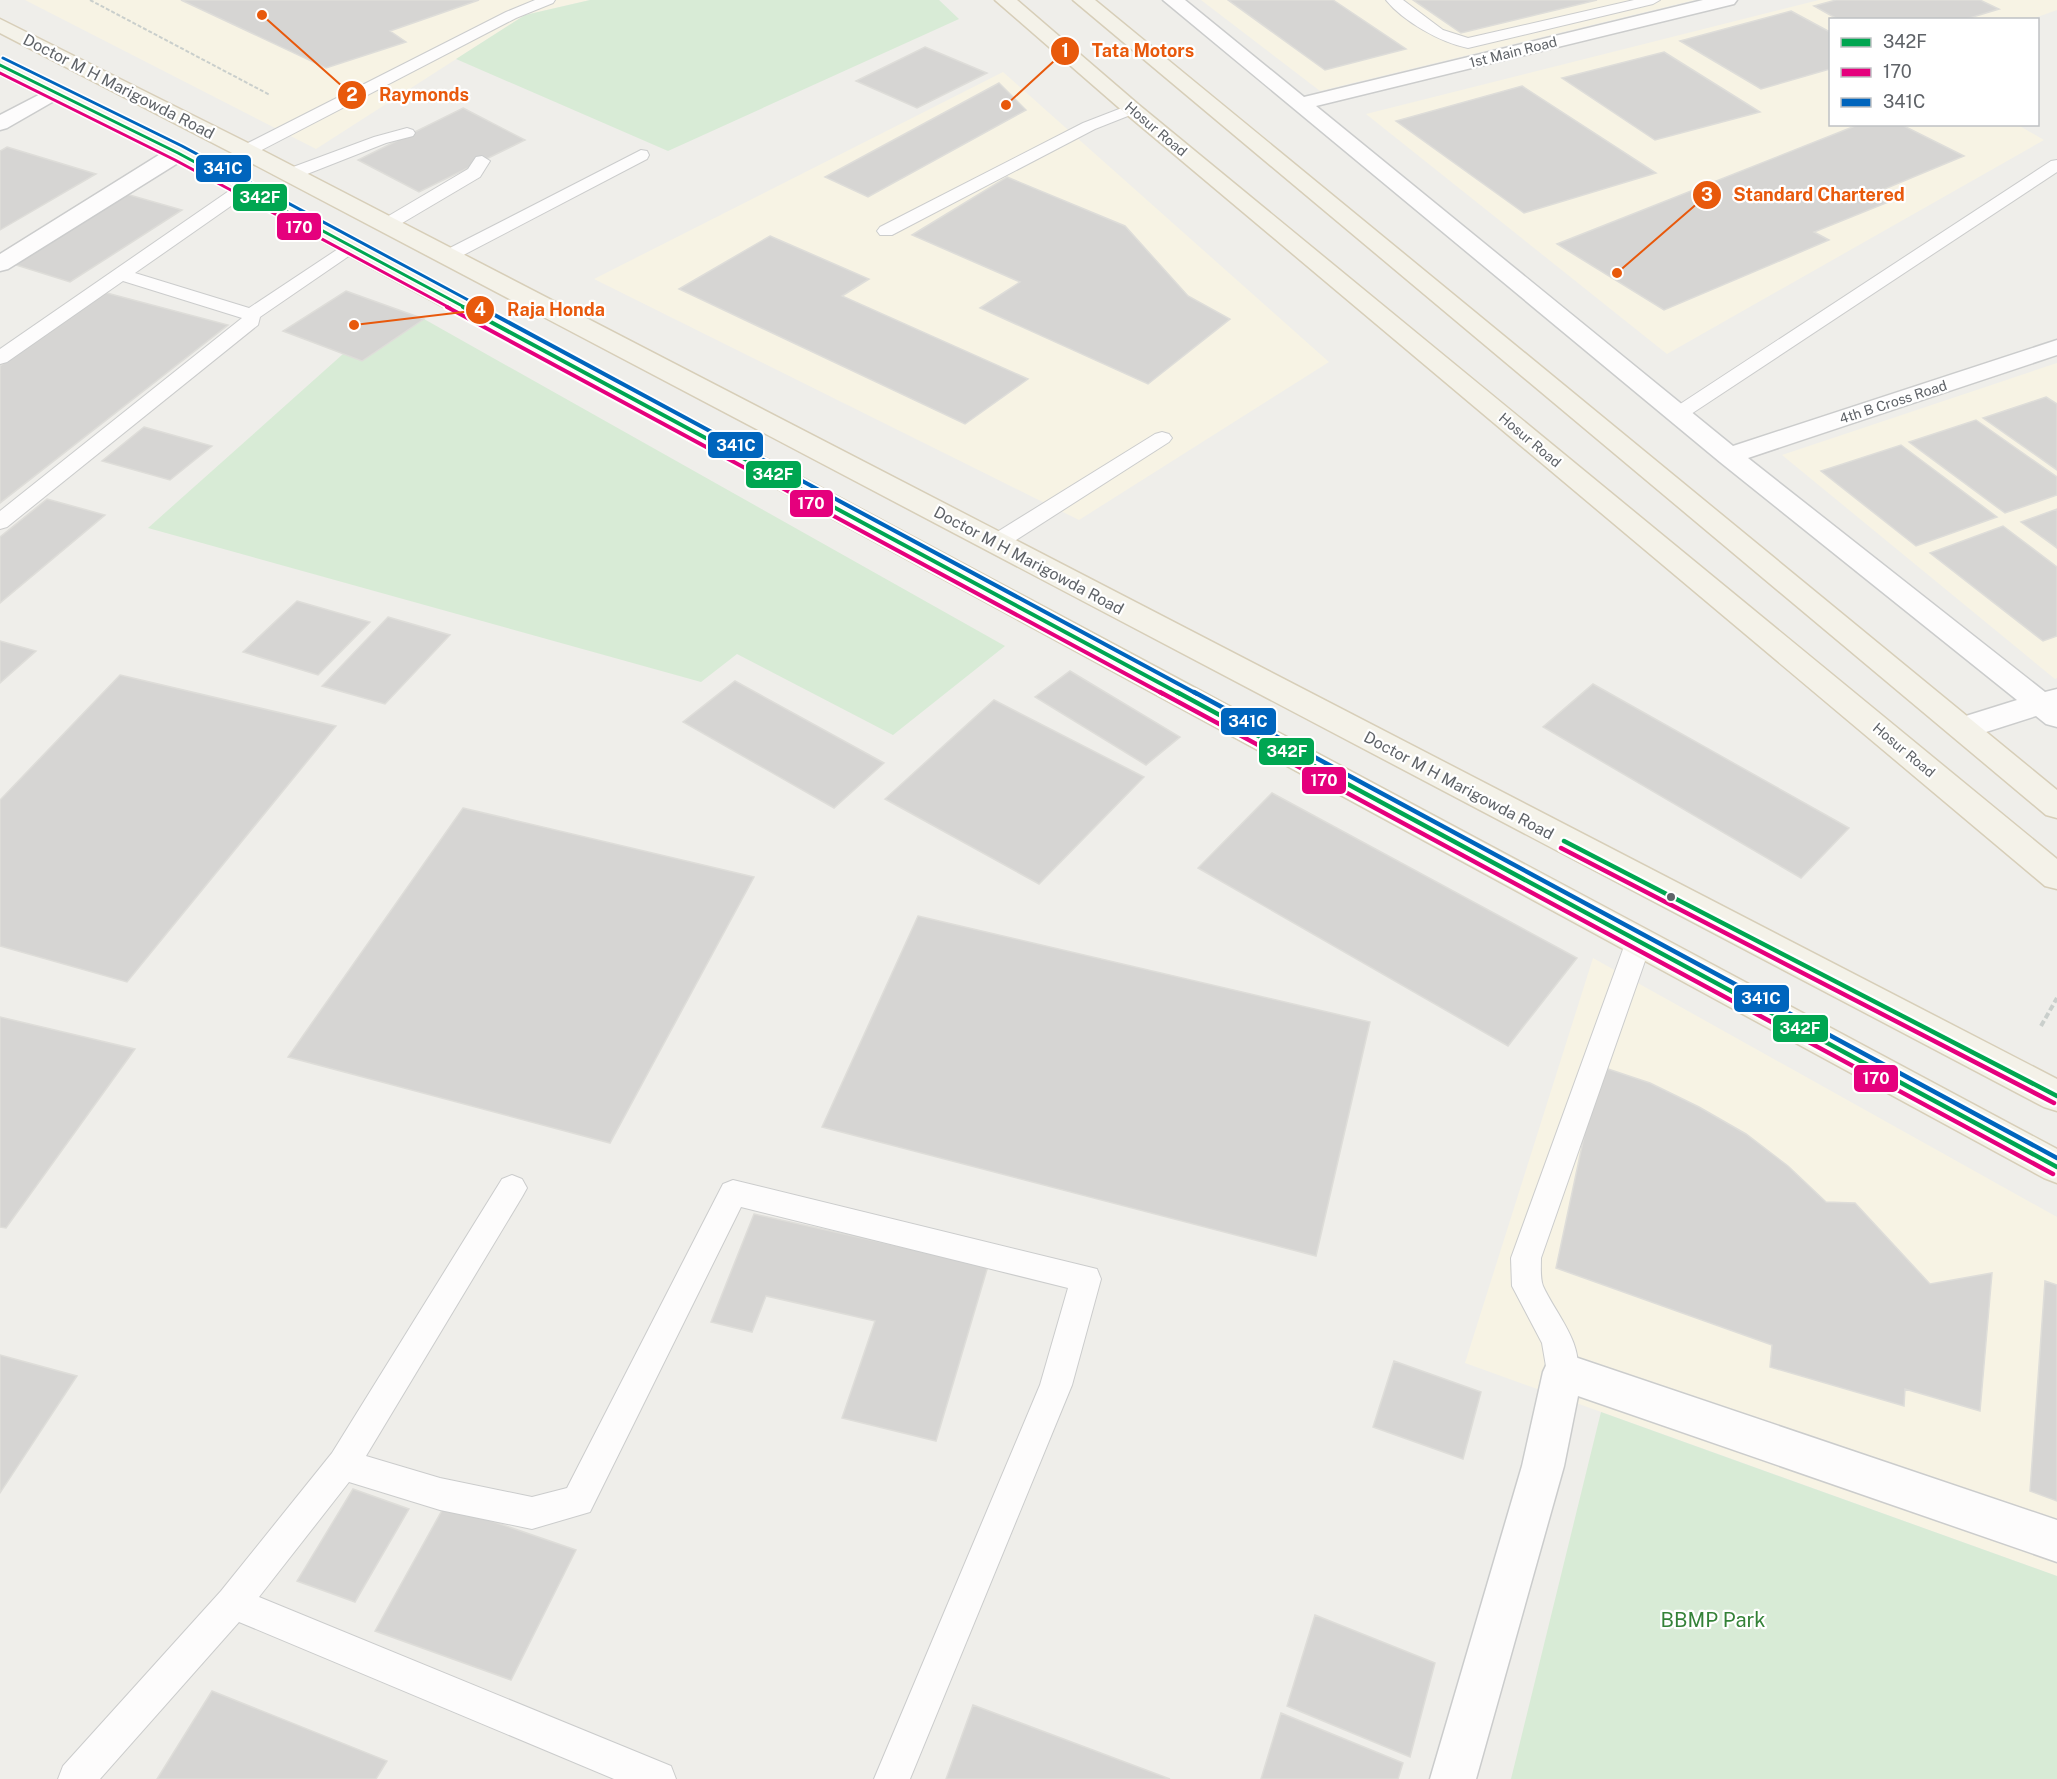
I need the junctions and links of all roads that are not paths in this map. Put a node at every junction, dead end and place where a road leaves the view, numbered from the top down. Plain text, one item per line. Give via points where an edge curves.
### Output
1 (548, 0) edge
2 (1005, 0) edge
3 (1083, 0) edge
4 (1173, 0) edge
5 (1393, 0) edge
6 (1653, 0) edge
7 (1727, 0) edge
8 (0, 25) edge
9 (0, 65) edge
10 (54, 93) junction
11 (1300, 104) junction
12 (1132, 109) junction
13 (0, 124) edge
14 (407, 133) dead end
15 (246, 151) junction
16 (178, 153) junction
17 (641, 155) dead end
18 (482, 161) dead end
19 (2057, 165) edge
20 (291, 174) junction
21 (245, 188) junction
22 (386, 225) junction
23 (886, 231) dead end
24 (353, 247) junction
25 (446, 256) junction
26 (0, 264) edge
27 (120, 274) junction
28 (251, 315) junction
29 (2057, 347) edge
30 (0, 358) edge
31 (1678, 414) junction
32 (1162, 438) dead end
33 (1729, 456) junction
34 (0, 522) edge
35 (997, 542) junction
36 (2052, 706) edge
37 (1964, 728) junction
38 (2057, 807) edge
39 (2057, 877) edge
40 (1639, 941) junction
41 (1993, 1064) junction
42 (2057, 1069) edge
43 (2057, 1096) edge
44 (2057, 1167) edge
45 (512, 1188) dead end
46 (1563, 1372) junction
47 (343, 1464) junction
48 (2057, 1541) edge
49 (233, 1603) junction
50 (76, 1779) edge
51 (658, 1779) edge
52 (892, 1779) edge
53 (1453, 1779) edge

1 - 15 lane via 511,15
2 - 12 main road, Hosur Road
3 - 37 main road
4 - 11 street
5 - 6 lane via 1445,37 1468,43
7 - 11 street, 1st Main Road
8 - 15 main road, Doctor M H Marigowda Road
9 - 10 main road, Doctor M H Marigowda Road
10 - 13 street
10 - 16 main road, Doctor M H Marigowda Road
11 - 31 street
12 - 23 lane via 1089,126
12 - 39 main road, Hosur Road
14 - 20 lane
15 - 20 main road, Doctor M H Marigowda Road
16 - 21 main road, Doctor M H Marigowda Road
16 - 26 street
17 - 25 lane
18 - 22 lane via 474,173
19 - 31 lane
20 - 22 main road, Doctor M H Marigowda Road
21 - 24 main road, Doctor M H Marigowda Road
21 - 27 lane
22 - 25 main road, Doctor M H Marigowda Road
24 - 28 lane
24 - 40 main road, Doctor M H Marigowda Road
25 - 35 main road, Doctor M H Marigowda Road
27 - 28 lane
27 - 30 lane
28 - 34 lane via 246,327
29 - 33 street, 4th B Cross Road
31 - 33 street
32 - 35 lane
33 - 36 street
35 - 41 main road, Doctor M H Marigowda Road
36 - 37 street
37 - 38 main road
40 - 44 main road, Doctor M H Marigowda Road
40 - 46 lane via 1526,1258 1527,1287 1557,1340
41 - 42 main road
41 - 43 main road, Doctor M H Marigowda Road
45 - 47 lane
46 - 48 street
46 - 53 street via 1543,1466
47 - 49 lane
47 - 52 lane via 440,1494 532,1513 579,1502 733,1193 1086,1279 1056,1385
49 - 50 lane
49 - 51 lane

